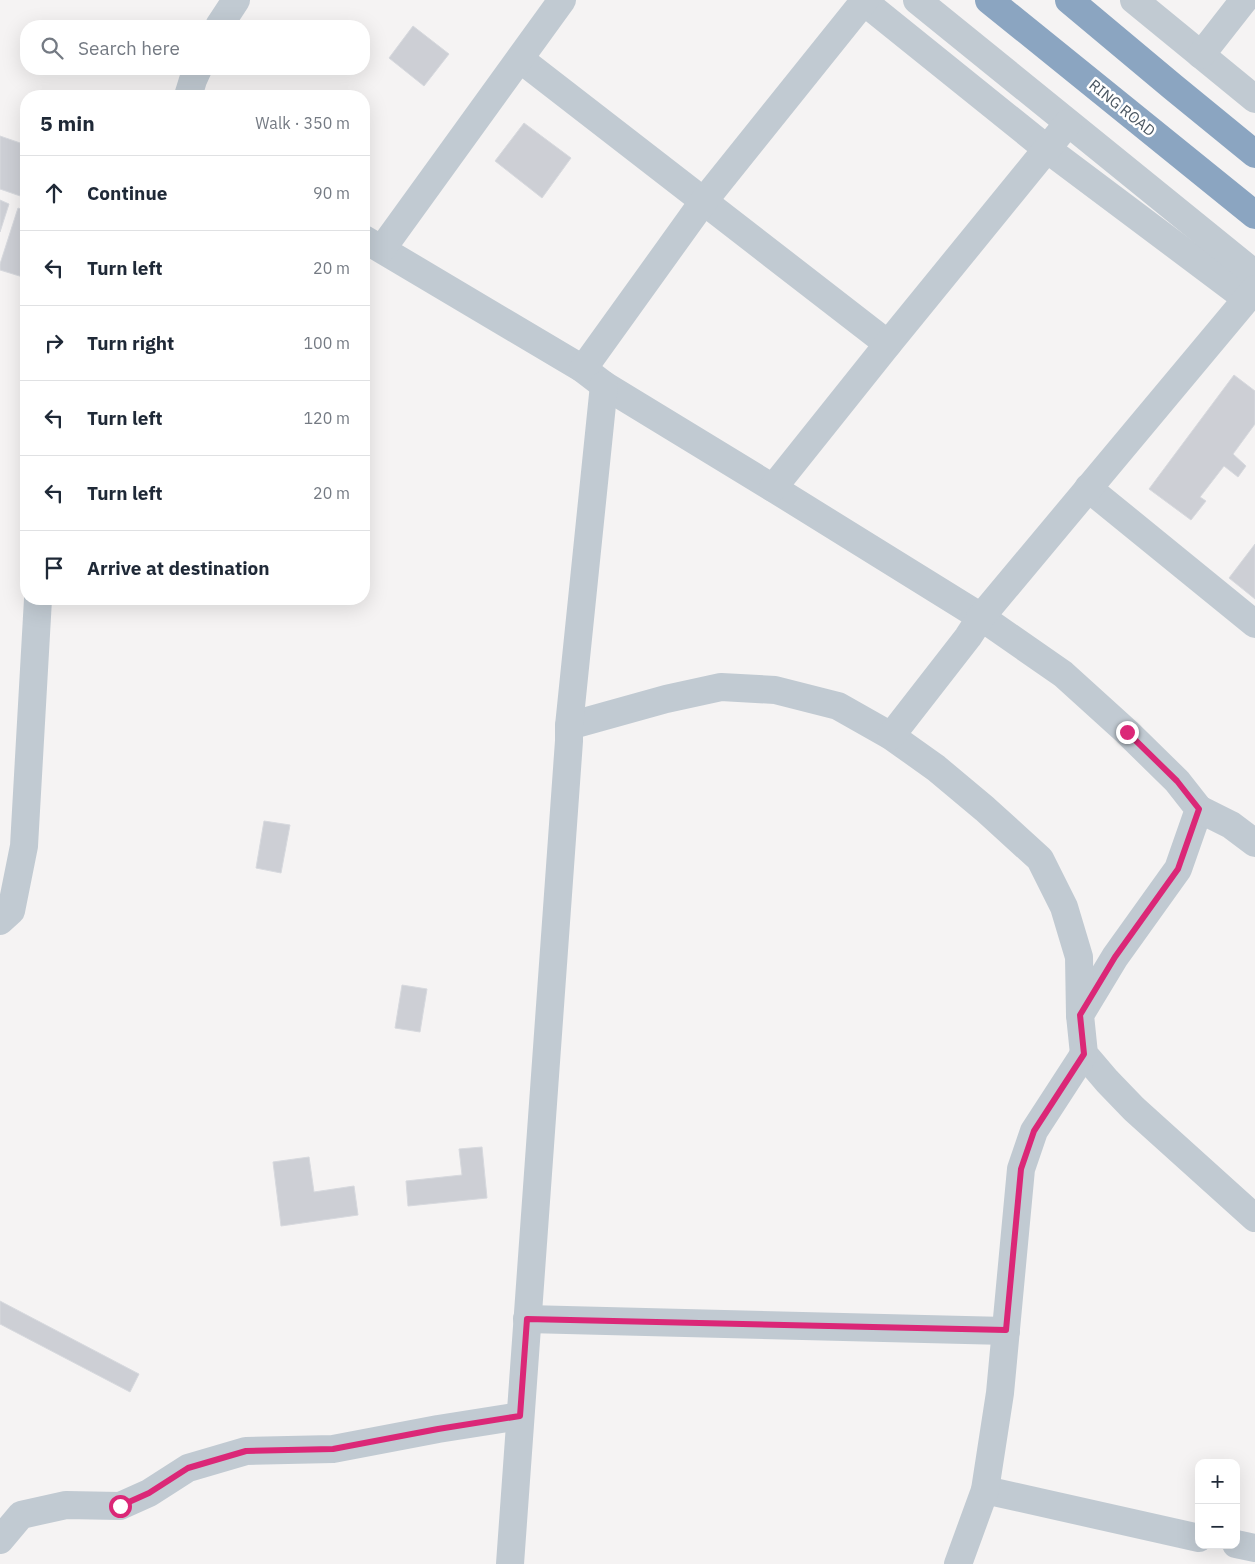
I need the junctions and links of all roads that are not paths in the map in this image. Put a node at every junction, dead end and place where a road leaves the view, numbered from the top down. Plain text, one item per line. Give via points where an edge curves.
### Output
1 (236, 0) edge
2 (562, 0) edge
3 (864, 0) edge
4 (917, 0) edge
5 (989, 0) edge
6 (1069, 0) edge
7 (1134, 0) edge
8 (1244, 0) edge
9 (223, 20) edge
10 (1201, 55) junction
11 (520, 59) junction
12 (195, 75) edge
13 (190, 90) edge
14 (1255, 99) edge
15 (1068, 123) junction
16 (1047, 149) junction
17 (1255, 154) edge
18 (703, 202) junction
19 (1255, 215) edge
20 (373, 244) edge
21 (1252, 287) edge
22 (888, 344) junction
23 (583, 369) junction
24 (604, 385) junction
25 (773, 488) junction
26 (1088, 488) junction
27 (38, 605) edge
28 (981, 617) junction
29 (1255, 624) edge
30 (569, 726) junction
31 (891, 736) junction
32 (1199, 809) junction
33 (1251, 831) edge
34 (0, 921) edge
35 (1080, 1015) junction
36 (1084, 1054) junction
37 (1255, 1218) edge
38 (527, 1319) junction
39 (1006, 1330) junction
40 (520, 1416) junction
41 (985, 1490) junction
42 (1195, 1537) edge
43 (0, 1540) edge
44 (1240, 1545) edge
45 (1255, 1548) edge
46 (510, 1564) edge
47 (958, 1564) edge

1 - 9 street
2 - 11 street
3 - 16 street
3 - 18 street
4 - 15 street
5 - 19 highway, RING ROAD
6 - 17 highway
7 - 10 street
8 - 10 street
10 - 14 street
11 - 18 street
11 - 20 street
12 - 13 street
15 - 16 street
15 - 21 street
16 - 21 street
16 - 22 street
18 - 22 street
18 - 23 street
20 - 23 street
21 - 26 street
22 - 25 street
23 - 24 street
24 - 25 street
24 - 30 street
25 - 28 street
26 - 28 street
26 - 29 street
27 - 34 street via 24,846 11,911
28 - 31 street
28 - 32 street via 1063,674 1177,781
30 - 31 street via 721,687 776,690 838,706
30 - 38 street
31 - 35 street via 986,808 1040,859 1064,907 1079,957
32 - 33 street
32 - 35 street via 1178,869 1115,957
35 - 36 street
36 - 37 street via 1134,1109
36 - 39 street via 1034,1131 1021,1169
38 - 39 street
38 - 40 street
39 - 41 street
40 - 43 street via 333,1449 246,1451 188,1468 149,1493 120,1506 66,1505 21,1515
40 - 46 street
41 - 42 street
41 - 47 street
44 - 45 street

